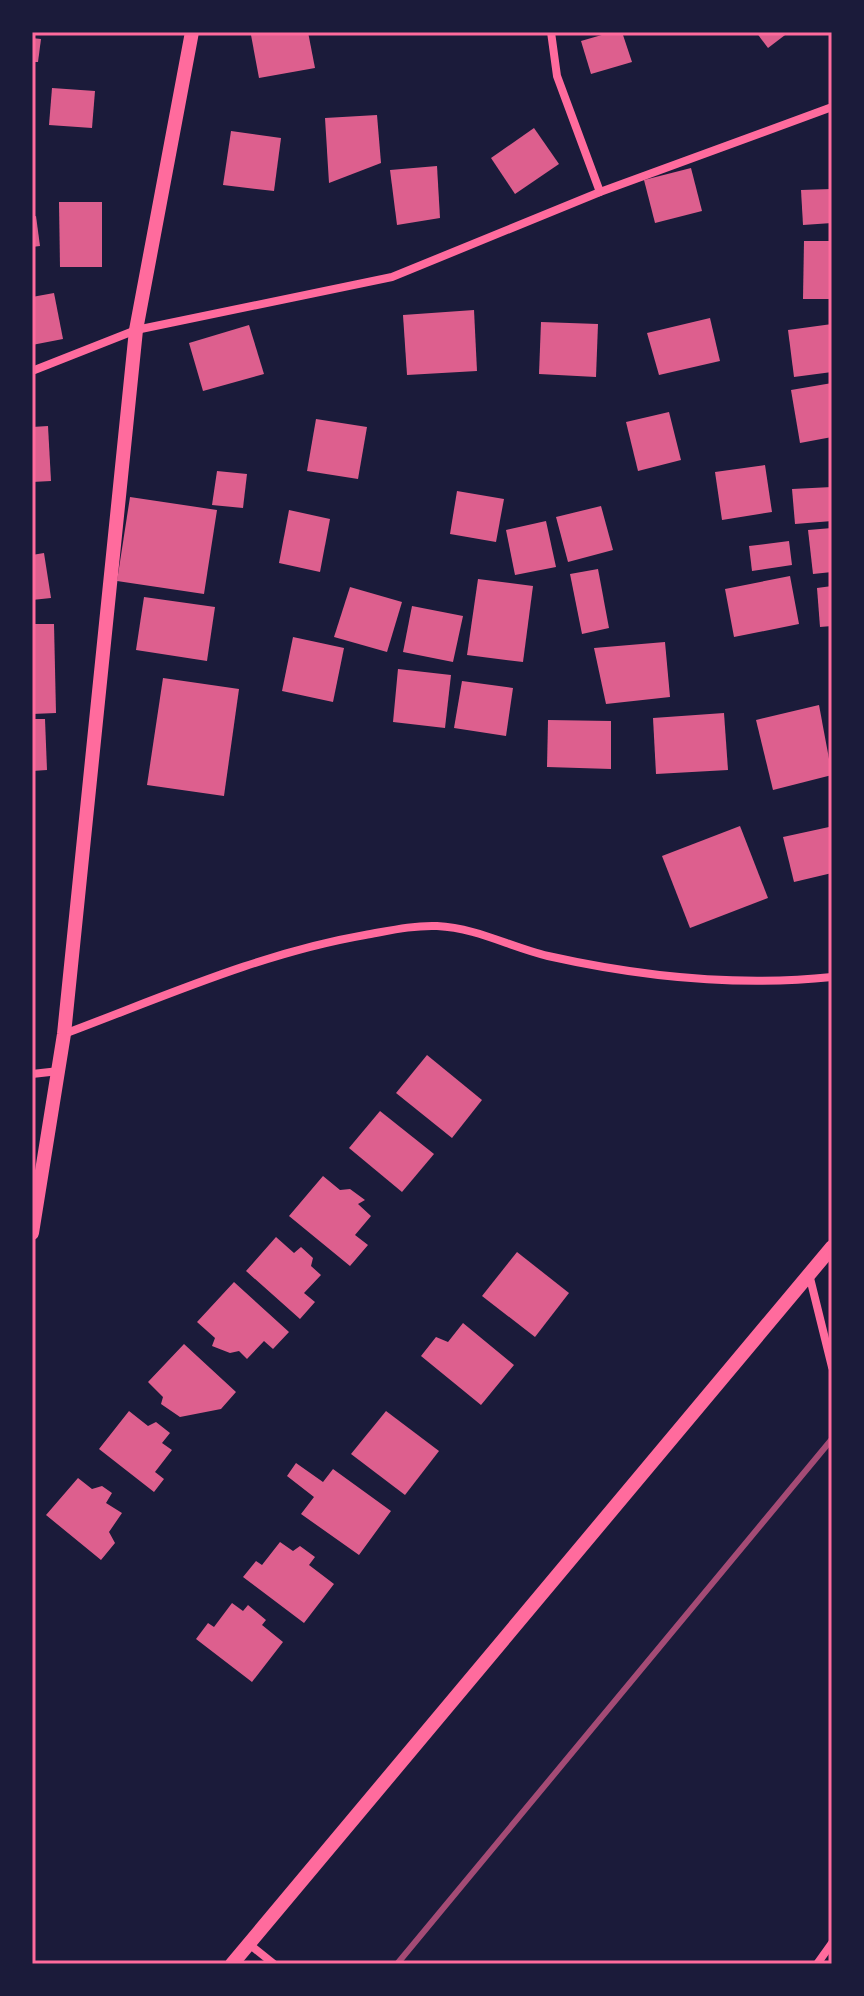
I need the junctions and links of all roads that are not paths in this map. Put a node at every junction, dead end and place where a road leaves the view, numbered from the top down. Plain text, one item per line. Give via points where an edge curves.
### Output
1 (192, 32) edge
2 (551, 32) edge
3 (832, 107) edge
4 (600, 192) junction
5 (136, 330) junction
6 (32, 371) edge
7 (832, 977) edge
8 (64, 1034) junction
9 (59, 1071) junction
10 (32, 1074) edge
11 (32, 1233) edge
12 (832, 1247) edge
13 (809, 1274) junction
14 (832, 1367) edge
15 (832, 1943) edge
16 (249, 1944) junction
17 (232, 1964) edge
18 (274, 1964) edge
19 (817, 1964) edge

1 - 5 street
2 - 4 street via 557,76
3 - 4 street
4 - 5 street via 392,277
5 - 6 street
5 - 8 street
7 - 8 street via 727,983 605,969 537,953 477,931 435,926 318,943
8 - 9 street
9 - 10 street
9 - 11 street
12 - 13 street
13 - 14 street
13 - 16 street
15 - 19 street
16 - 17 street
16 - 18 street

